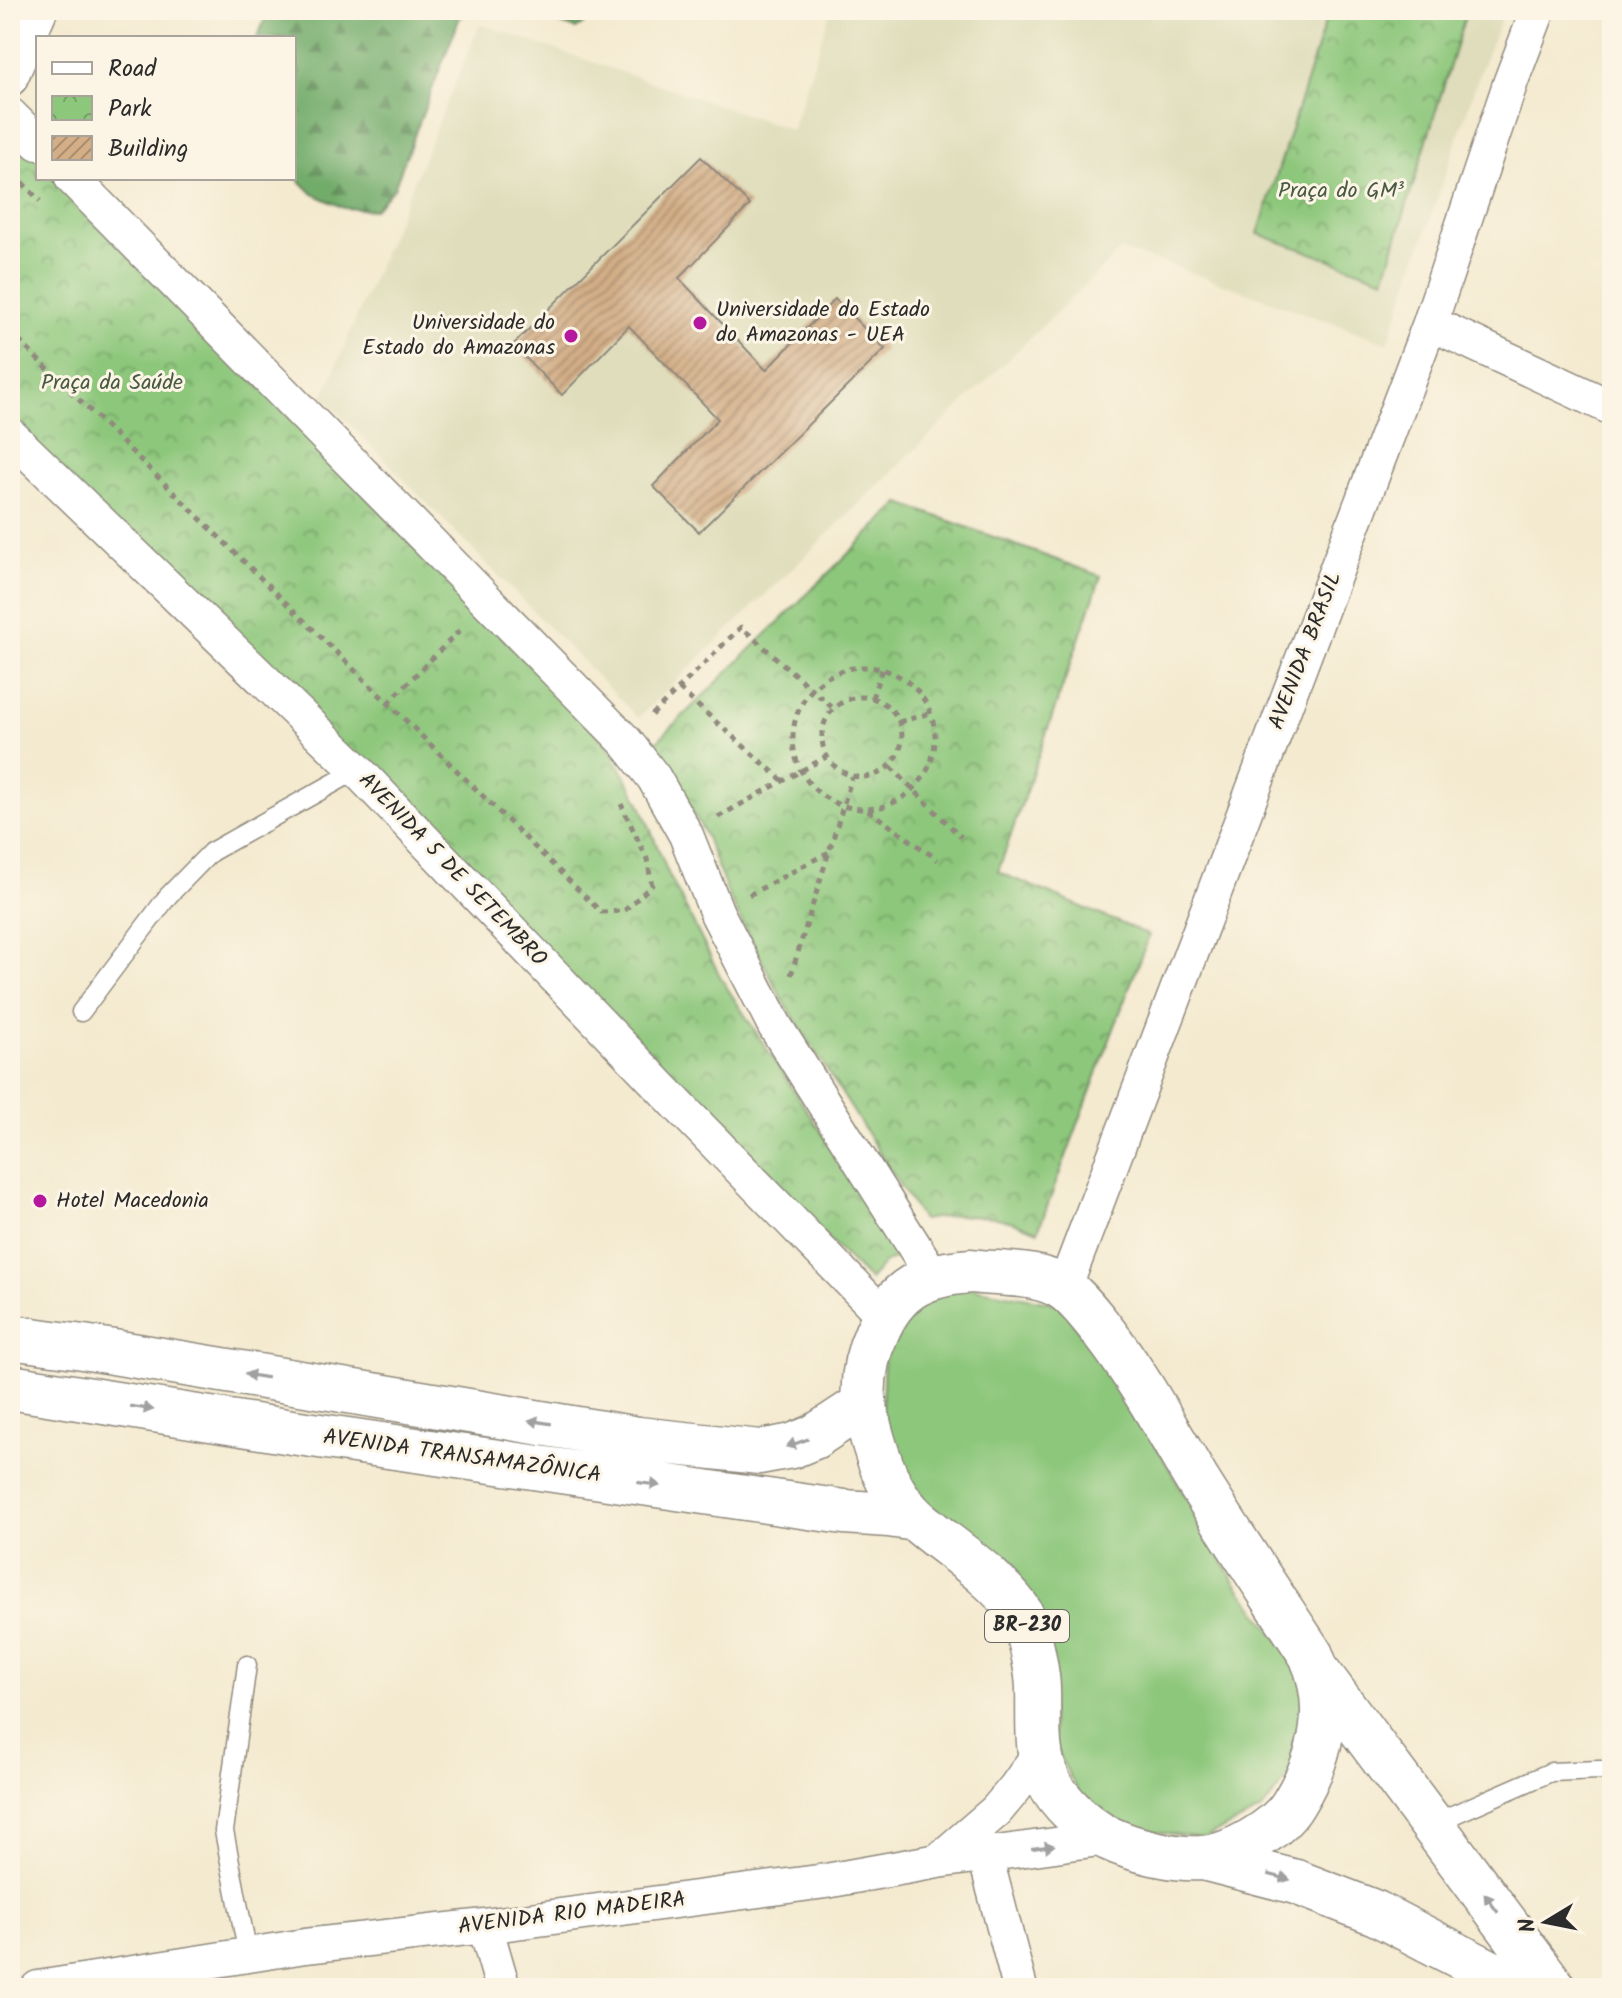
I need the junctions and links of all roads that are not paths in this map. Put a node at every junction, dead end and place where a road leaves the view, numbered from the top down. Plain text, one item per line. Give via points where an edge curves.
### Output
1 (40, 10) edge
2 (1538, 10) edge
3 (10, 79) edge
4 (10, 115) edge
5 (36, 141) edge
6 (74, 180) edge
7 (1430, 323) junction
8 (1612, 408) edge
9 (10, 435) edge
10 (357, 770) junction
11 (81, 1012) dead end
12 (933, 1276) junction
13 (1064, 1289) junction
14 (884, 1316) junction
15 (10, 1337) edge
16 (83, 1347) junction
17 (302, 1383) junction
18 (10, 1387) edge
19 (75, 1397) junction
20 (864, 1404) junction
21 (292, 1432) junction
22 (916, 1519) junction
23 (247, 1665) dead end
24 (1319, 1672) junction
25 (1041, 1751) junction
26 (1612, 1771) edge
27 (1432, 1824) junction
28 (1106, 1838) junction
29 (985, 1855) junction
30 (1203, 1858) junction
31 (938, 1861) junction
32 (485, 1926) junction
33 (248, 1955) junction
34 (38, 1988) edge
35 (503, 1988) edge
36 (1020, 1988) edge
37 (1521, 1988) edge
38 (1554, 1988) edge

1 - 3 street
2 - 7 street, AVENIDA BRASIL
4 - 5 street
6 - 12 street via 626,742 654,778 686,835 717,913 775,1026
7 - 8 street
7 - 13 street, AVENIDA BRASIL
9 - 10 street, AVENIDA 5 DE SETEMBRO
10 - 11 lane via 211,852 168,896
10 - 14 street, AVENIDA 5 DE SETEMBRO
12 - 13 highway, BR-230 via 1014,1273
12 - 14 highway, BR-230 via 906,1289
13 - 24 highway, BR-230 via 1118,1350
14 - 20 highway, BR-230 via 870,1347
15 - 16 highway, AVENIDA TRANSAMAZÔNICA
17 -> 16 highway, AVENIDA TRANSAMAZÔNICA
16 - 19 highway
20 -> 17 highway, AVENIDA TRANSAMAZÔNICA via 814,1437 760,1452 638,1439
17 - 21 highway
18 - 19 highway, AVENIDA TRANSAMAZÔNICA
19 -> 21 highway, AVENIDA TRANSAMAZÔNICA
20 - 22 highway, BR-230 via 878,1460
21 -> 22 highway, AVENIDA TRANSAMAZÔNICA
22 - 25 highway, BR-230 via 983,1572 1028,1627
23 - 33 lane via 224,1831
24 - 27 highway, BR-230
24 - 30 highway, BR-230 via 1323,1728 1307,1781 1287,1814 1235,1849
25 - 28 highway, BR-230 via 1057,1795
25 - 31 street via 996,1811
26 - 27 lane via 1551,1772
38 -> 27 highway, BR-230
29 -> 28 street, AVENIDA RIO MADEIRA
28 - 30 highway, BR-230 via 1143,1850
29 - 31 street, AVENIDA RIO MADEIRA
29 - 36 street
30 -> 37 highway, BR-230 via 1296,1882 1376,1913
31 - 32 street, AVENIDA RIO MADEIRA
32 - 33 street, AVENIDA RIO MADEIRA
32 - 35 street
33 - 34 street, AVENIDA RIO MADEIRA

